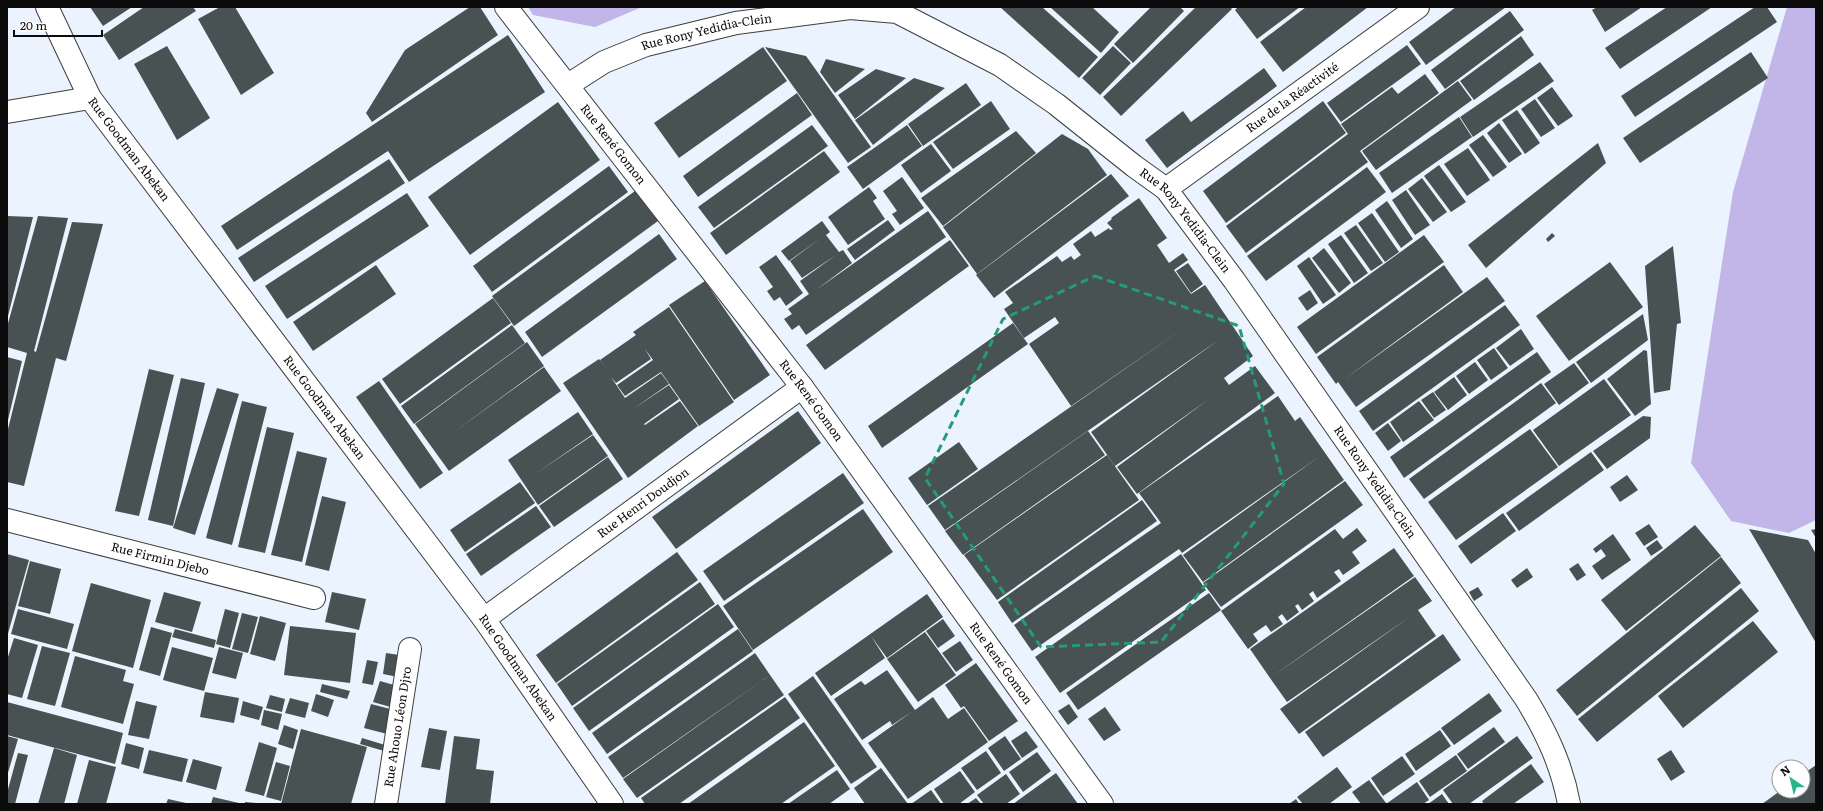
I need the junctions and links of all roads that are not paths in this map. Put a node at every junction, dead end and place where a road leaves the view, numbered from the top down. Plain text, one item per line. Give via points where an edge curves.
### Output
1 (47, 7) edge
2 (506, 7) edge
3 (1418, 7) edge
4 (568, 85) junction
5 (90, 98) junction
6 (7, 112) edge
7 (1166, 189) junction
8 (802, 387) junction
9 (7, 520) edge
10 (314, 598) dead end
11 (484, 619) junction
12 (410, 649) dead end
13 (386, 804) edge
14 (612, 804) edge
15 (1102, 804) edge
16 (1569, 804) edge

1 - 5 street, Rue Goodman Abekan
2 - 4 street, Rue René Gomon
3 - 7 street, Rue de la Réactivité
4 - 7 street, Rue Rony Yedidia-Clein via 604,62 646,45 736,23 850,8 897,12 1000,65 1056,104
4 - 8 street, Rue René Gomon
5 - 6 street
5 - 11 street, Rue Goodman Abekan
7 - 16 street, Rue Rony Yedidia-Clein via 1238,287 1526,699 1558,761
8 - 11 street, Rue Henri Doudjon
8 - 15 street, Rue René Gomon
9 - 10 street, Rue Firmin Djebo
11 - 14 street, Rue Goodman Abekan
12 - 13 street, Rue Ahouo Léon Djro

